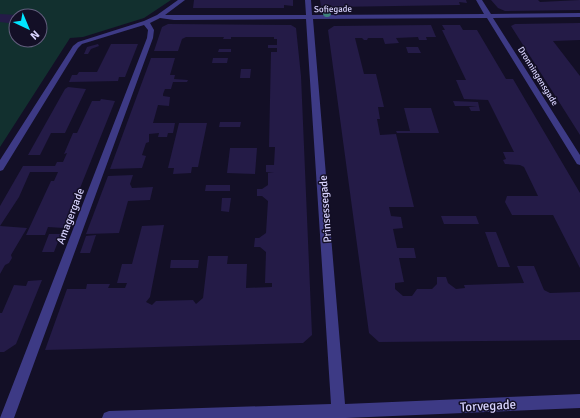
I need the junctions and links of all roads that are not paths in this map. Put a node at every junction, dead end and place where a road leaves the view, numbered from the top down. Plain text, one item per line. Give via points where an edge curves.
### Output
1 (182, 0) edge
2 (308, 0) edge
3 (479, 0) edge
4 (580, 15) edge
5 (159, 16) junction
6 (489, 16) junction
7 (311, 18) junction
8 (146, 22) junction
9 (580, 162) edge
10 (0, 168) edge
11 (580, 401) edge
12 (339, 415) edge
13 (7, 418) edge
14 (109, 418) edge

1 - 5 street
2 - 7 street, Prinsessegade
3 - 6 street, Dronningensgade
4 - 6 street, Sofiegade
5 - 7 street, Sofiegade
5 - 8 street
6 - 7 street, Sofiegade
6 - 9 street, Dronningensgade
7 - 12 street, Prinsessegade
8 - 10 street via 80,43 75,47
8 - 13 street, Amagergade via 151,30 150,38
11 - 12 street, Torvegade
12 - 14 street, Torvegade

